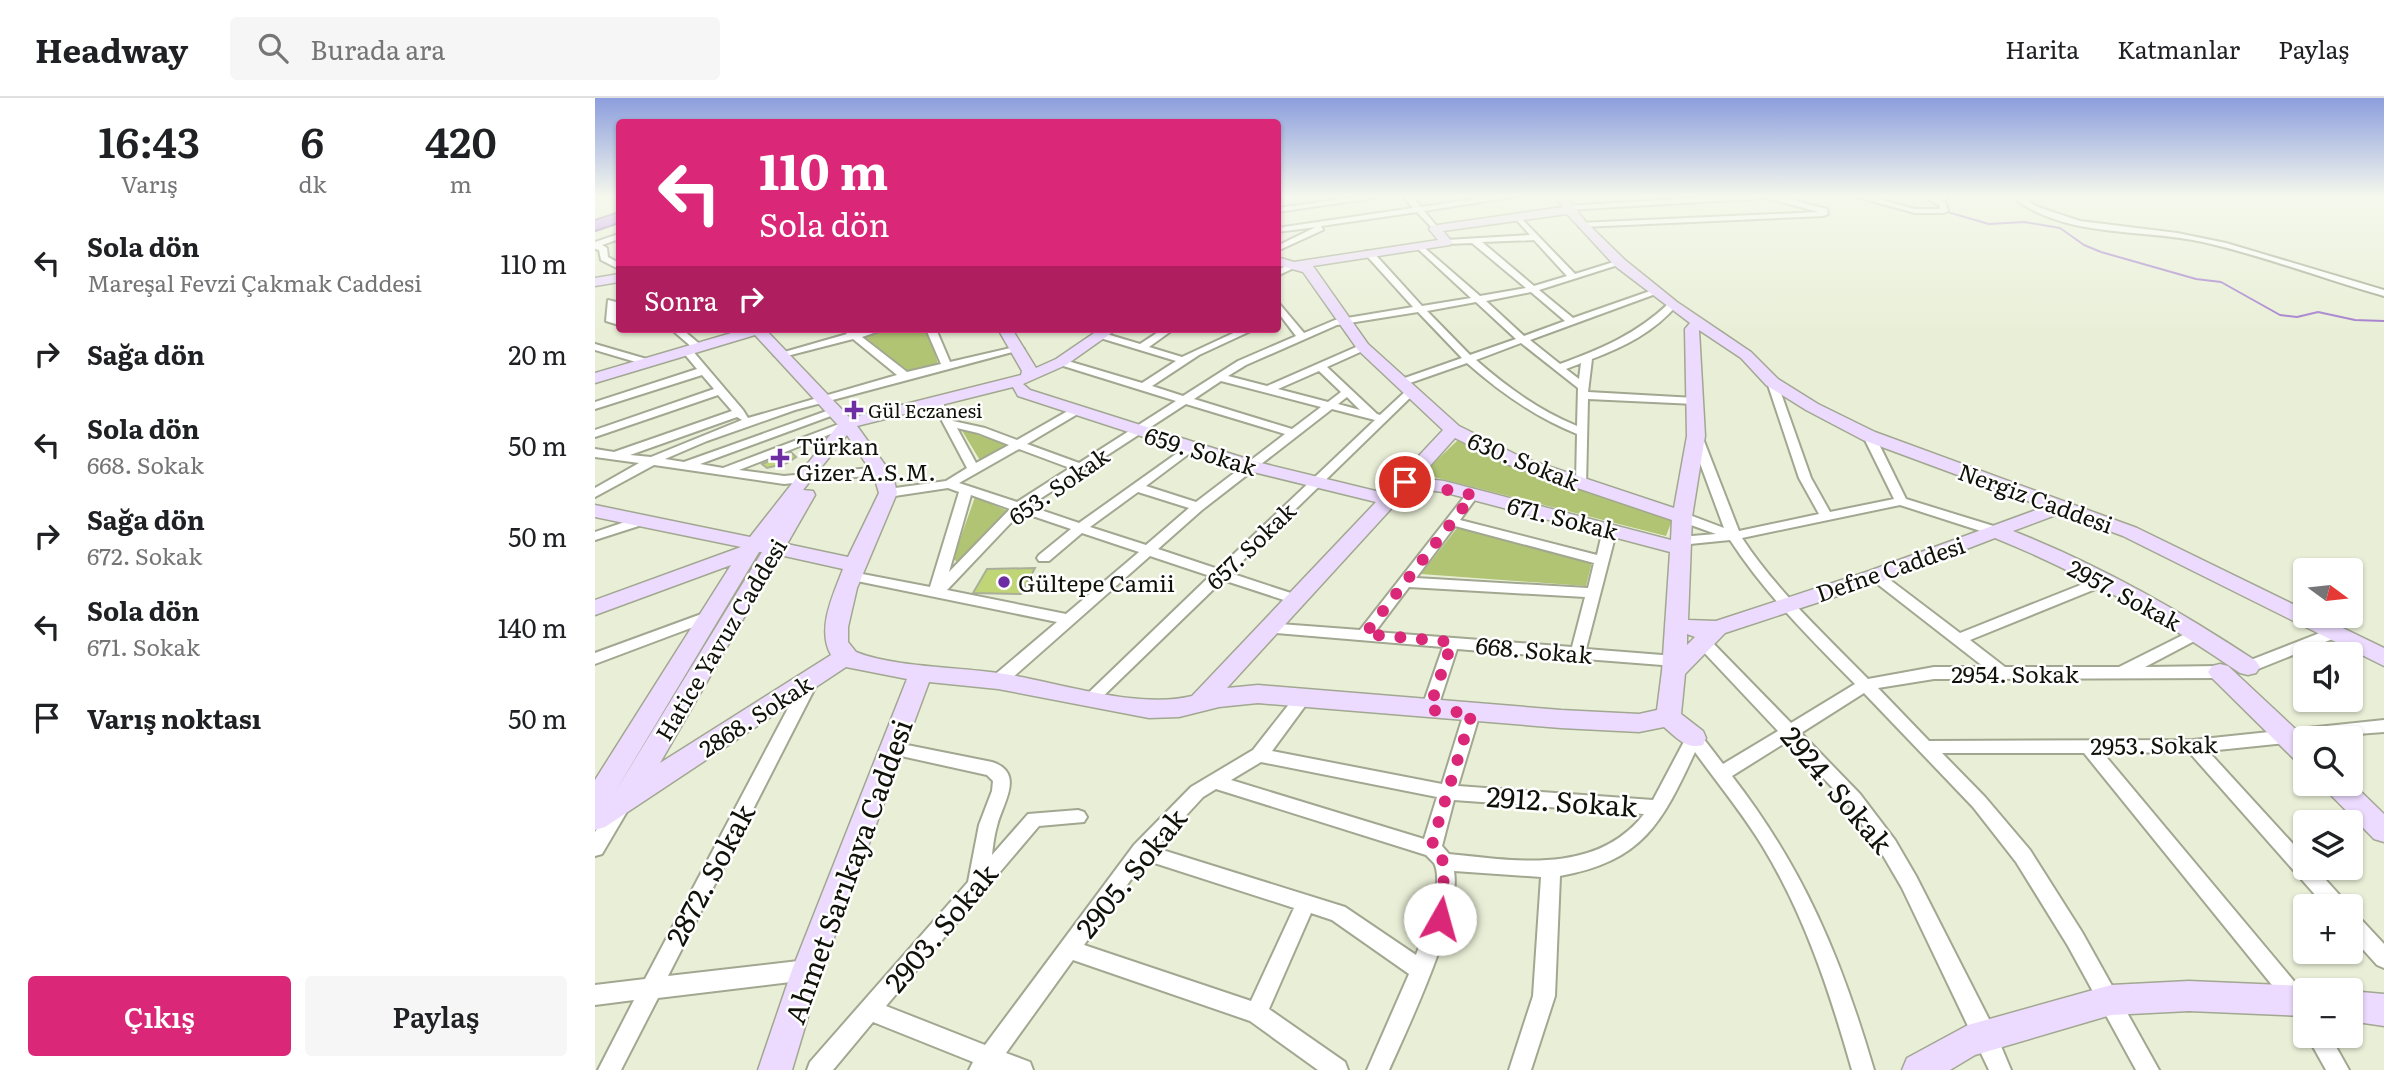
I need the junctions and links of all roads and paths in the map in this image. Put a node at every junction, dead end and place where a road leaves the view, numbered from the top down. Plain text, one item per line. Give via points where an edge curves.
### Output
1 (1462, 241) edge
2 (1477, 241) edge
3 (1540, 241) edge
4 (1598, 241) edge
5 (2209, 241) edge
6 (1446, 243) joint
7 (1420, 246) junction
8 (597, 250) edge
9 (1369, 253) junction
10 (1281, 262) edge
11 (1620, 263) junction
12 (616, 264) edge
13 (1296, 265) junction
14 (1281, 272) edge
15 (1573, 277) junction
16 (616, 278) edge
17 (595, 282) edge
18 (1532, 289) junction
19 (1656, 292) junction
20 (2384, 293) edge
21 (1478, 300) junction
22 (611, 302) edge
23 (1672, 305) junction
24 (1422, 309) junction
25 (1282, 317) edge
26 (1345, 321) junction
27 (616, 322) edge
28 (1572, 323) junction
29 (1698, 324) junction
30 (679, 333) edge
31 (747, 333) edge
32 (760, 333) edge
33 (847, 333) edge
34 (851, 333) edge
35 (933, 333) edge
36 (1008, 333) edge
37 (1099, 333) edge
38 (1107, 333) edge
39 (1163, 333) edge
40 (1240, 333) edge
41 (1303, 337) junction
42 (1523, 340) junction
43 (595, 347) edge
44 (1363, 347) junction
45 (1019, 348) junction
46 (1141, 348) junction
47 (692, 349) junction
48 (779, 355) junction
49 (1587, 357) junction
50 (1470, 358) junction
51 (1182, 360) junction
52 (646, 362) junction
53 (1061, 362) junction
54 (946, 365) junction
55 (1320, 366) junction
56 (1559, 368) junction
57 (703, 371) junction
58 (905, 376) junction
59 (1218, 377) junction
60 (595, 378) edge
61 (1772, 382) junction
62 (1024, 383) junction
63 (1408, 386) junction
64 (1144, 387) junction
65 (1269, 389) junction
66 (719, 391) junction
67 (1583, 391) junction
68 (1347, 392) junction
69 (936, 400) junction
70 (1183, 401) junction
71 (1695, 401) junction
72 (1329, 405) junction
73 (595, 406) edge
74 (1077, 410) junction
75 (836, 411) junction
76 (739, 412) junction
77 (1378, 417) junction
78 (948, 422) junction
79 (749, 423) junction
80 (1137, 430) junction
81 (1453, 430) junction
82 (1582, 432) junction
83 (1293, 433) junction
84 (595, 434) edge
85 (1696, 436) junction
86 (1869, 436) junction
87 (1019, 444) junction
88 (1190, 448) junction
89 (595, 453) edge
90 (614, 457) junction
91 (649, 463) junction
92 (1251, 466) junction
93 (681, 467) junction
94 (1080, 468) junction
95 (974, 470) junction
96 (722, 472) junction
97 (805, 479) junction
98 (885, 482) junction
99 (1317, 482) junction
100 (1405, 482) junction
101 (1582, 483) junction
102 (949, 484) junction
103 (1136, 487) junction
104 (966, 490) junction
105 (595, 493) edge
106 (1473, 495) junction
107 (1388, 499) junction
108 (1901, 501) junction
109 (2063, 506) junction
110 (1019, 507) junction
111 (1198, 507) junction
112 (595, 511) edge
113 (1682, 517) junction
114 (1827, 518) junction
115 (643, 520) junction
116 (1453, 522) junction
117 (1080, 528) junction
118 (1610, 529) junction
119 (1995, 531) junction
120 (595, 536) edge
121 (1734, 536) junction
122 (1680, 544) junction
123 (756, 546) junction
124 (1148, 550) junction
125 (1044, 558) dead end
126 (1601, 560) junction
127 (854, 570) junction
128 (1220, 574) junction
129 (1876, 576) junction
130 (2103, 581) junction
131 (1407, 582) junction
132 (595, 593) edge
133 (936, 593) junction
134 (1592, 593) junction
135 (1295, 599) junction
136 (1786, 604) junction
137 (595, 608) edge
138 (707, 617) junction
139 (1068, 619) junction
140 (1676, 624) junction
141 (1268, 628) junction
142 (2197, 633) junction
143 (1365, 634) junction
144 (2330, 634) junction
145 (1710, 635) junction
146 (1958, 639) junction
147 (1452, 642) junction
148 (1578, 652) junction
149 (844, 657) junction
150 (2384, 658) edge
151 (596, 660) edge
152 (1675, 666) junction
153 (2248, 667) junction
154 (2122, 672) junction
155 (2220, 672) junction
156 (921, 673) junction
157 (2001, 673) junction
158 (811, 679) junction
159 (998, 681) junction
160 (1865, 685) junction
161 (1303, 698) junction
162 (1089, 699) junction
163 (1200, 703) junction
164 (1429, 710) junction
165 (1472, 713) junction
166 (1668, 717) junction
167 (2384, 726) edge
168 (1790, 731) junction
169 (2287, 737) junction
170 (1694, 738) junction
171 (2293, 743) edge
172 (2088, 746) junction
173 (2193, 746) junction
174 (1923, 747) junction
175 (892, 748) junction
176 (1259, 755) junction
177 (1720, 775) junction
178 (1213, 782) junction
179 (1447, 792) junction
180 (2350, 796) edge
181 (602, 799) edge
182 (1658, 808) junction
183 (1078, 817) dead end
184 (2378, 819) edge
185 (595, 848) edge
186 (1141, 851) junction
187 (1438, 855) junction
188 (1551, 871) junction
189 (977, 882) junction
190 (2326, 894) edge
191 (1306, 902) junction
192 (2363, 935) edge
193 (1069, 949) junction
194 (2384, 958) edge
195 (1419, 969) junction
196 (807, 970) junction
197 (649, 988) junction
198 (2293, 994) edge
199 (595, 995) edge
200 (2111, 1000) junction
201 (2293, 1004) edge
202 (2363, 1008) edge
203 (2384, 1010) edge
204 (871, 1011) junction
205 (1256, 1013) junction
206 (1985, 1035) junction
207 (2325, 1048) edge
208 (985, 1064) edge
209 (2145, 1068) edge
210 (609, 1070) edge
211 (775, 1070) edge
212 (818, 1070) edge
213 (1022, 1070) edge
214 (1337, 1070) edge
215 (1378, 1070) edge
216 (1520, 1070) edge
217 (1863, 1070) edge
218 (1919, 1070) edge
219 (2000, 1070) edge
220 (2338, 1070) edge

1 - 6 street
2 - 18 street
3 - 15 street
4 - 11 street, Nergiz Caddesi
5 - 20 street
6 - 7 street
7 - 9 street
7 - 21 street
8 - 12 street
9 - 13 street
9 - 24 street
10 - 13 street
11 - 15 street, 653. Sokak
11 - 19 street, Nergiz Caddesi
13 - 14 street
13 - 26 street, 630. Sokak via 1308,269
15 - 18 street, 653. Sokak
16 - 17 street
18 - 21 street, 653. Sokak
18 - 28 street
19 - 23 street, Nergiz Caddesi
19 - 28 street
21 - 24 street, 653. Sokak
21 - 42 street
22 - 27 street via 611,321
23 - 29 street, Nergiz Caddesi
23 - 49 street via 1639,336
24 - 26 street, 653. Sokak
24 - 50 street
25 - 41 street
26 - 41 street, 653. Sokak
26 - 44 street, 630. Sokak
28 - 42 street
29 - 61 street, Nergiz Caddesi via 1746,355
29 - 71 street via 1692,329
30 - 47 street
31 - 47 street
32 - 48 street
33 - 48 street
34 - 58 street
35 - 54 street
36 - 45 street
37 - 53 street
38 - 46 street
39 - 46 street
40 - 51 street
41 - 59 street, 653. Sokak
42 - 50 street
42 - 56 street
43 - 52 street
44 - 55 street
44 - 63 street, 630. Sokak
45 - 54 street
45 - 62 street via 1030,371
46 - 51 street
47 - 52 street
47 - 57 street
48 - 75 street
49 - 56 street
49 - 67 street
50 - 63 street
50 - 82 street via 1538,413
51 - 64 street
52 - 60 street
53 - 62 street
53 - 64 street
54 - 58 street
55 - 65 street
55 - 68 street
56 - 67 street
57 - 66 street
57 - 73 street
58 - 75 street
59 - 65 street
59 - 70 street, 653. Sokak
61 - 86 street, Nergiz Caddesi
61 - 114 street via 1805,478
62 - 69 street
62 - 74 street, 659. Sokak via 1024,393
63 - 77 street, 657. Sokak
63 - 81 street, 630. Sokak
64 - 70 street
65 - 72 street
66 - 76 street
66 - 84 street
67 - 71 street
67 - 82 street
68 - 72 street
68 - 77 street
69 - 75 street
69 - 78 street
70 - 80 street, 653. Sokak
70 - 83 street
71 - 85 street
72 - 77 street
72 - 83 street
74 - 80 street, 659. Sokak
74 - 87 street
75 - 79 street
75 - 93 street
75 - 96 street
75 - 97 street
75 - 98 street
76 - 79 street
76 - 90 street
77 - 99 street, 657. Sokak
78 - 87 street
78 - 95 street
79 - 91 street
80 - 88 street, 659. Sokak
80 - 94 street, 653. Sokak
81 - 100 street
81 - 101 street, 630. Sokak via 1515,461
82 - 101 street
83 - 92 street
85 - 113 street
85 - 121 street
86 - 108 street
86 - 109 street, Nergiz Caddesi
87 - 94 street
87 - 95 street
88 - 92 street, 659. Sokak
88 - 103 street
89 - 90 street
90 - 91 street
91 - 93 street
91 - 105 street
92 - 99 street, 659. Sokak
92 - 111 street
93 - 96 street
94 - 110 street, 653. Sokak
95 - 102 street
96 - 97 street
97 - 98 street
97 - 123 street, Hatice Yavuz Caddesi via 807,492
98 - 102 street
98 - 127 street
99 - 107 street, 659. Sokak
99 - 128 street, 657. Sokak
100 - 106 street, 671. Sokak
100 - 107 street
101 - 113 street, 630. Sokak
102 - 104 street
103 - 111 street
103 - 117 street
104 - 110 street
104 - 133 street
106 - 116 street
106 - 118 street, 671. Sokak
107 - 135 street
108 - 114 street
108 - 119 street
109 - 119 street, Defne Caddesi
109 - 144 street, Nergiz Caddesi via 2152,543
110 - 117 street
110 - 133 street, 653. Sokak
111 - 124 street
112 - 115 street
113 - 121 street, 630. Sokak
113 - 122 street
114 - 121 street
115 - 120 street
115 - 123 street
116 - 126 street
116 - 131 street
117 - 124 street
117 - 125 street
118 - 122 street, 671. Sokak
118 - 126 street
119 - 129 street, Defne Caddesi
119 - 130 street, 2957. Sokak
121 - 122 street
121 - 136 street
122 - 140 street
123 - 127 street
123 - 132 street
123 - 137 street
123 - 138 street
123 - 181 street, Hatice Yavuz Caddesi
124 - 128 street
124 - 139 street
126 - 134 street
127 - 133 street
127 - 149 street via 836,632
128 - 135 street
128 - 162 street, 657. Sokak
129 - 136 street, Defne Caddesi
129 - 146 street
130 - 142 street, 2957. Sokak
130 - 146 street
131 - 134 street
131 - 143 street
133 - 139 street
134 - 148 street
135 - 141 street
136 - 145 street, Defne Caddesi
136 - 160 street
138 - 151 street
138 - 181 street
139 - 159 street
140 - 145 street
140 - 152 street
141 - 143 street, 668. Sokak
141 - 163 street
142 - 153 street, 2957. Sokak
142 - 154 street
143 - 147 street, 668. Sokak
144 - 150 street, Nergiz Caddesi
144 - 153 street, 2954. Sokak
145 - 152 street
145 - 168 street, 2924. Sokak
146 - 157 street
147 - 148 street, 668. Sokak
147 - 164 street
148 - 152 street, 668. Sokak
149 - 156 street
149 - 158 street, 2868. Sokak
152 - 166 street
153 - 155 street, 2954. Sokak
154 - 155 street, 2954. Sokak
154 - 157 street, 2954. Sokak
155 - 169 street
156 - 159 street
156 - 175 street, Ahmet Sarıkaya Caddesi
157 - 160 street, 2954. Sokak via 1934,673
158 - 181 street, 2868. Sokak
158 - 197 street, 2872. Sokak
159 - 162 street
160 - 168 street, 2954. Sokak
160 - 174 street
161 - 163 street via 1240,695
161 - 164 street
161 - 176 street, 2905. Sokak
162 - 163 street via 1149,709
164 - 165 street
165 - 166 street via 1639,723
165 - 179 street
166 - 170 street
167 - 169 street, 2953. Sokak
168 - 177 street, 2954. Sokak
168 - 206 street, 2924. Sokak via 1854,799 1899,862
169 - 171 street
169 - 173 street, 2953. Sokak
170 - 177 street
170 - 182 street
172 - 173 street, 2953. Sokak
172 - 174 street, 2953. Sokak
172 - 198 street
173 - 190 street
174 - 200 street via 1979,802 2023,856
175 - 189 street via 992,769 1003,784 988,825
175 - 196 street, Ahmet Sarıkaya Caddesi
176 - 178 street, 2905. Sokak
176 - 179 street, 2912. Sokak
177 - 217 street via 1769,841 1813,926
178 - 186 street, 2905. Sokak via 1182,805
178 - 187 street
179 - 182 street, 2912. Sokak
179 - 187 street
180 - 184 street
181 - 185 street
182 - 188 street via 1639,833 1604,856 1578,867
183 - 189 street, 2903. Sokak via 1034,819
186 - 191 street
186 - 193 street, 2905. Sokak
187 - 188 street
187 - 195 street via 1443,902
188 - 216 street via 1544,996
189 - 204 street, 2903. Sokak
191 - 195 street via 1338,913
191 - 205 street
192 - 194 street
193 - 205 street
193 - 208 street, 2905. Sokak
195 - 215 street
196 - 197 street
196 - 211 street, Ahmet Sarıkaya Caddesi
197 - 199 street
197 - 210 street, 2872. Sokak
200 - 201 street via 2189,996
200 - 206 street
200 - 209 street
202 - 203 street
204 - 208 street
204 - 212 street, 2903. Sokak
205 - 214 street
206 - 218 street via 1951,1049
206 - 219 street, 2924. Sokak
207 - 220 street
208 - 213 street

